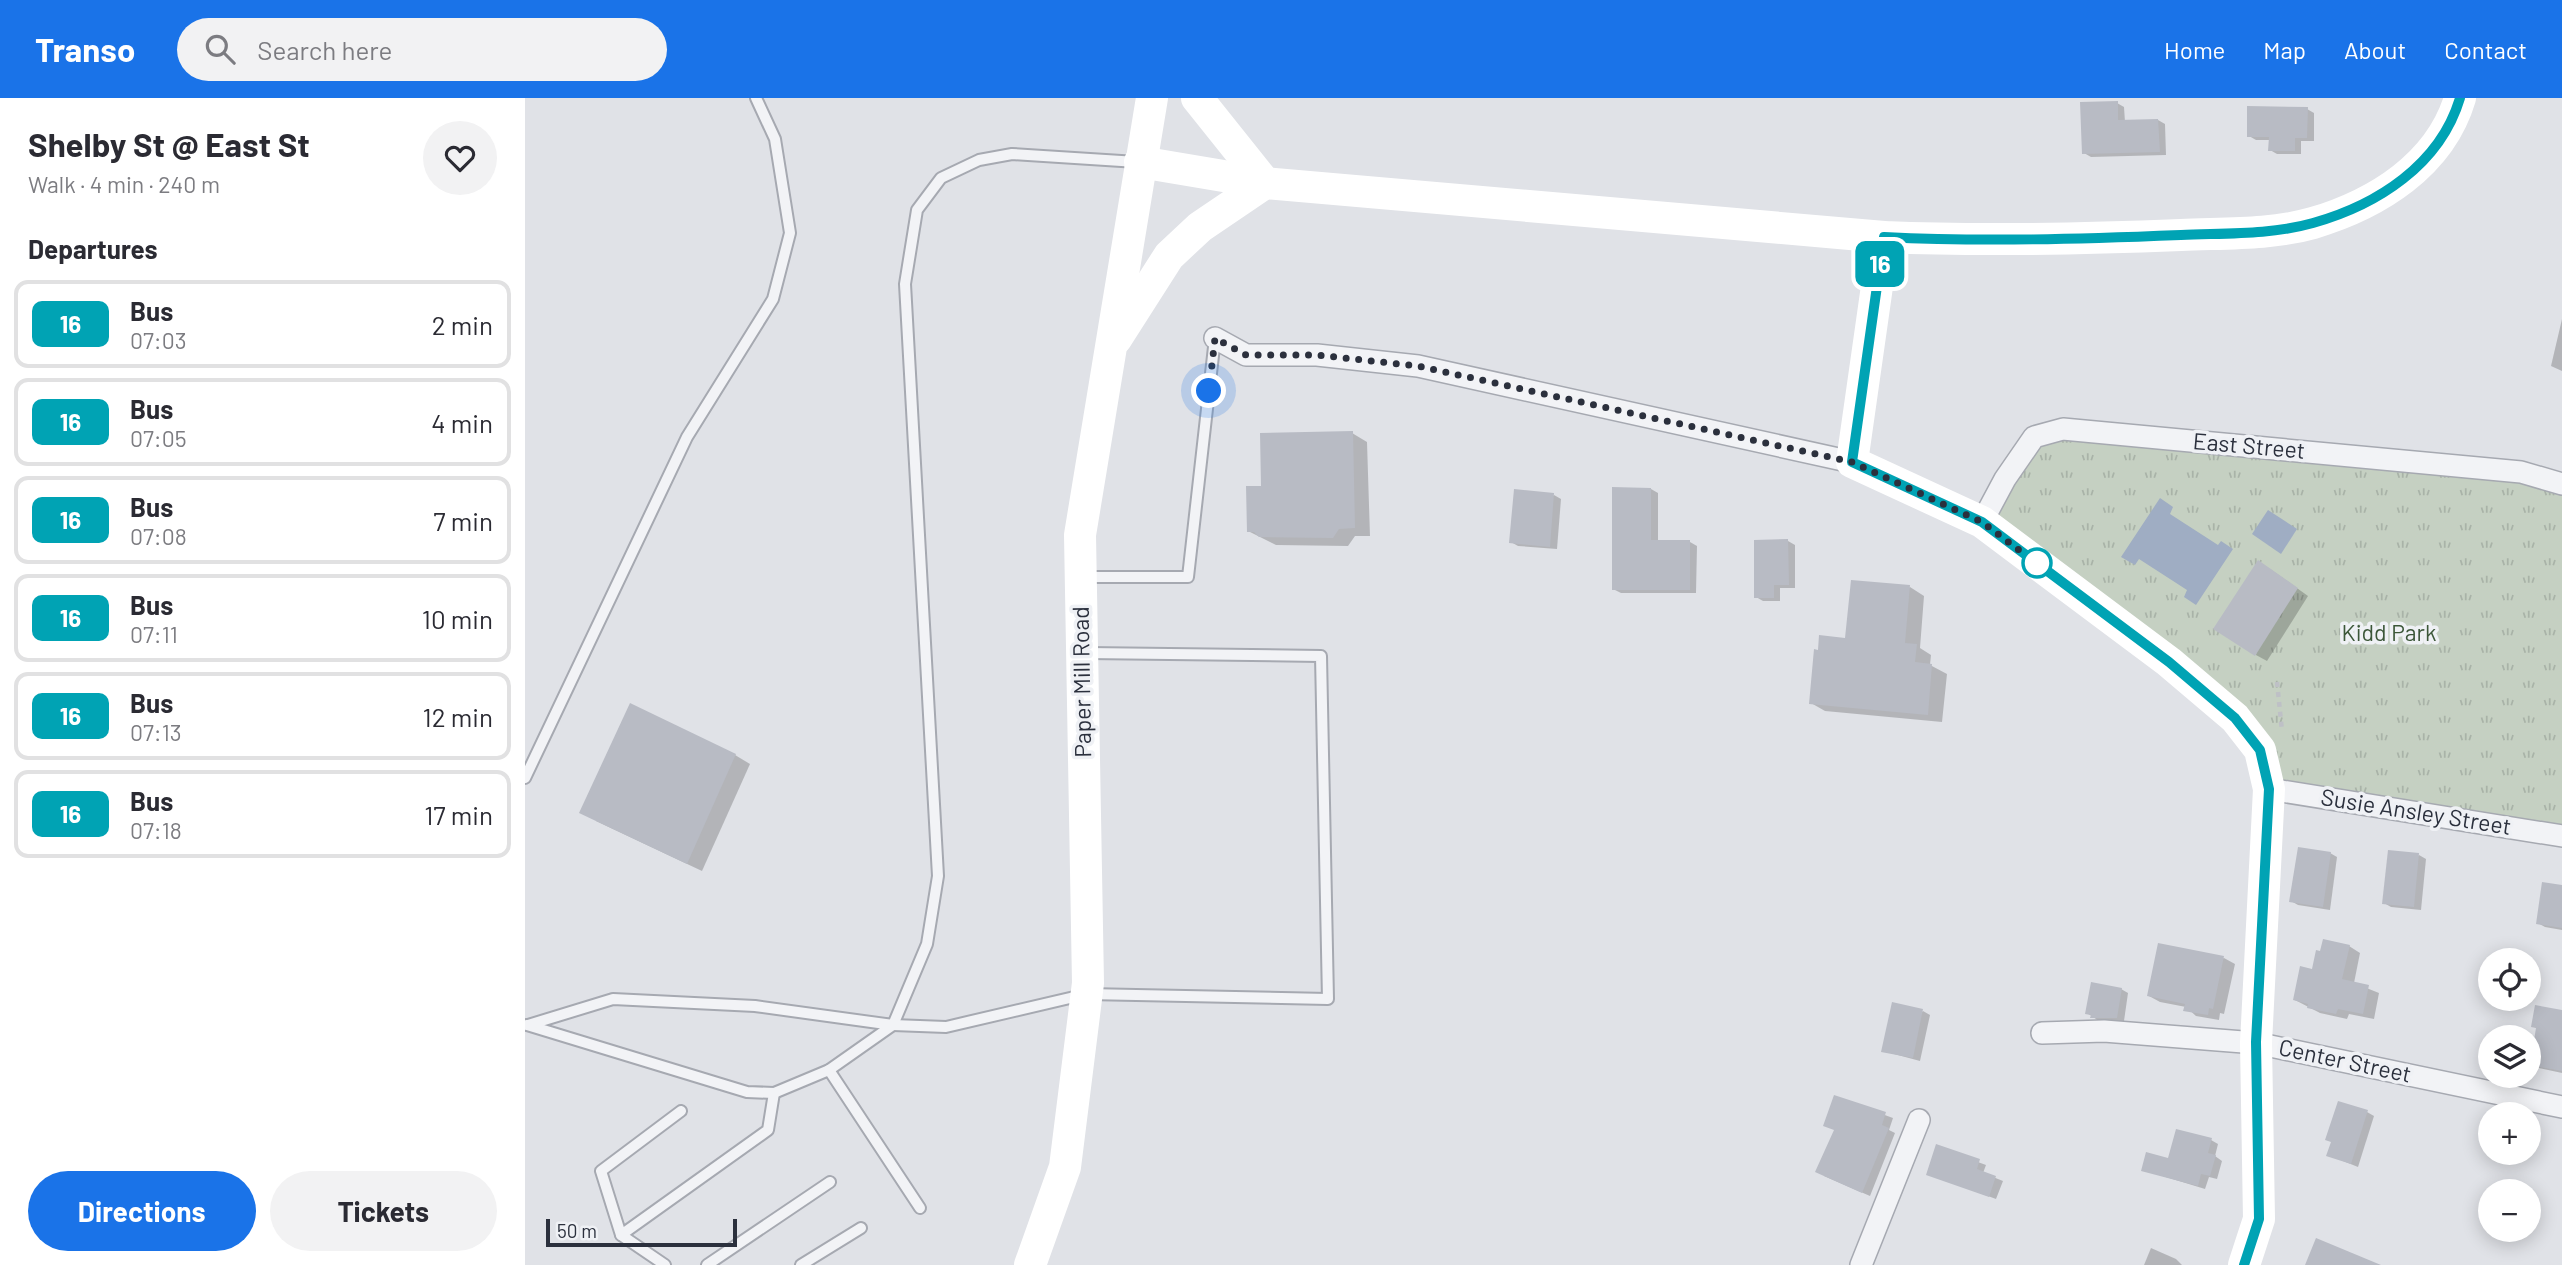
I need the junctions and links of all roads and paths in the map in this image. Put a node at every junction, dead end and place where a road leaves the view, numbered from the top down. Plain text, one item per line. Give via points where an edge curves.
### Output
1 (756, 98) edge
2 (1151, 98) edge
3 (1197, 98) edge
4 (2460, 98) edge
5 (1140, 162) junction
6 (1265, 183) junction
7 (1884, 237) junction
8 (1215, 338) joint
9 (1109, 350) junction
10 (1852, 462) junction
11 (2562, 484) edge
12 (1982, 522) junction
13 (1080, 577) junction
14 (1082, 653) junction
15 (2277, 682) dead end
16 (2283, 731) dead end
17 (525, 778) edge
18 (2269, 789) junction
19 (2562, 836) edge
20 (1087, 994) junction
21 (526, 1024) edge
22 (893, 1025) junction
23 (2042, 1033) dead end
24 (2256, 1042) junction
25 (829, 1070) junction
26 (774, 1093) junction
27 (2562, 1107) edge
28 (681, 1111) dead end
29 (1919, 1120) dead end
30 (830, 1182) dead end
31 (920, 1208) dead end
32 (862, 1227) dead end
33 (621, 1235) junction
34 (665, 1265) edge
35 (707, 1265) edge
36 (801, 1265) edge
37 (1031, 1265) edge
38 (1861, 1265) edge
39 (2244, 1265) edge

1 - 17 lane via 775,139 790,233 773,299 687,437
2 - 5 street, Paper Mill Road
3 - 6 street
4 - 7 street via 2436,147 2406,179 2312,223 2263,231 2073,239
5 - 6 street
5 - 9 street, Paper Mill Road
5 - 22 lane via 1012,154 979,160 941,178 917,210 905,284 938,876 926,944
6 - 7 street
6 - 9 street via 1200,227 1169,256
7 - 10 street
8 - 10 street via 1246,355 1317,355 1418,366
8 - 13 lane via 1188,577
9 - 13 street, Paper Mill Road via 1080,535
10 - 12 street
11 - 12 street, East Street via 2521,472 2063,429 2034,438
12 - 18 street via 2169,662 2235,718 2260,750
13 - 14 street, Paper Mill Road
14 - 20 street, Paper Mill Road
14 - 20 lane via 1321,656 1328,999
15 - 16 path
18 - 19 street, Susie Ansley Street
18 - 24 street
20 - 22 lane via 946,1027
20 - 37 street, Paper Mill Road via 1065,1167
21 - 22 lane via 613,999 755,1006
21 - 26 lane via 747,1092
22 - 25 lane
23 - 24 street, Center Street via 2105,1031
24 - 27 street, Center Street
24 - 39 street via 2259,1219
25 - 26 lane
25 - 31 lane
26 - 33 lane via 768,1130
28 - 33 lane via 601,1171
29 - 38 street
30 - 35 lane
32 - 36 lane
33 - 34 lane

